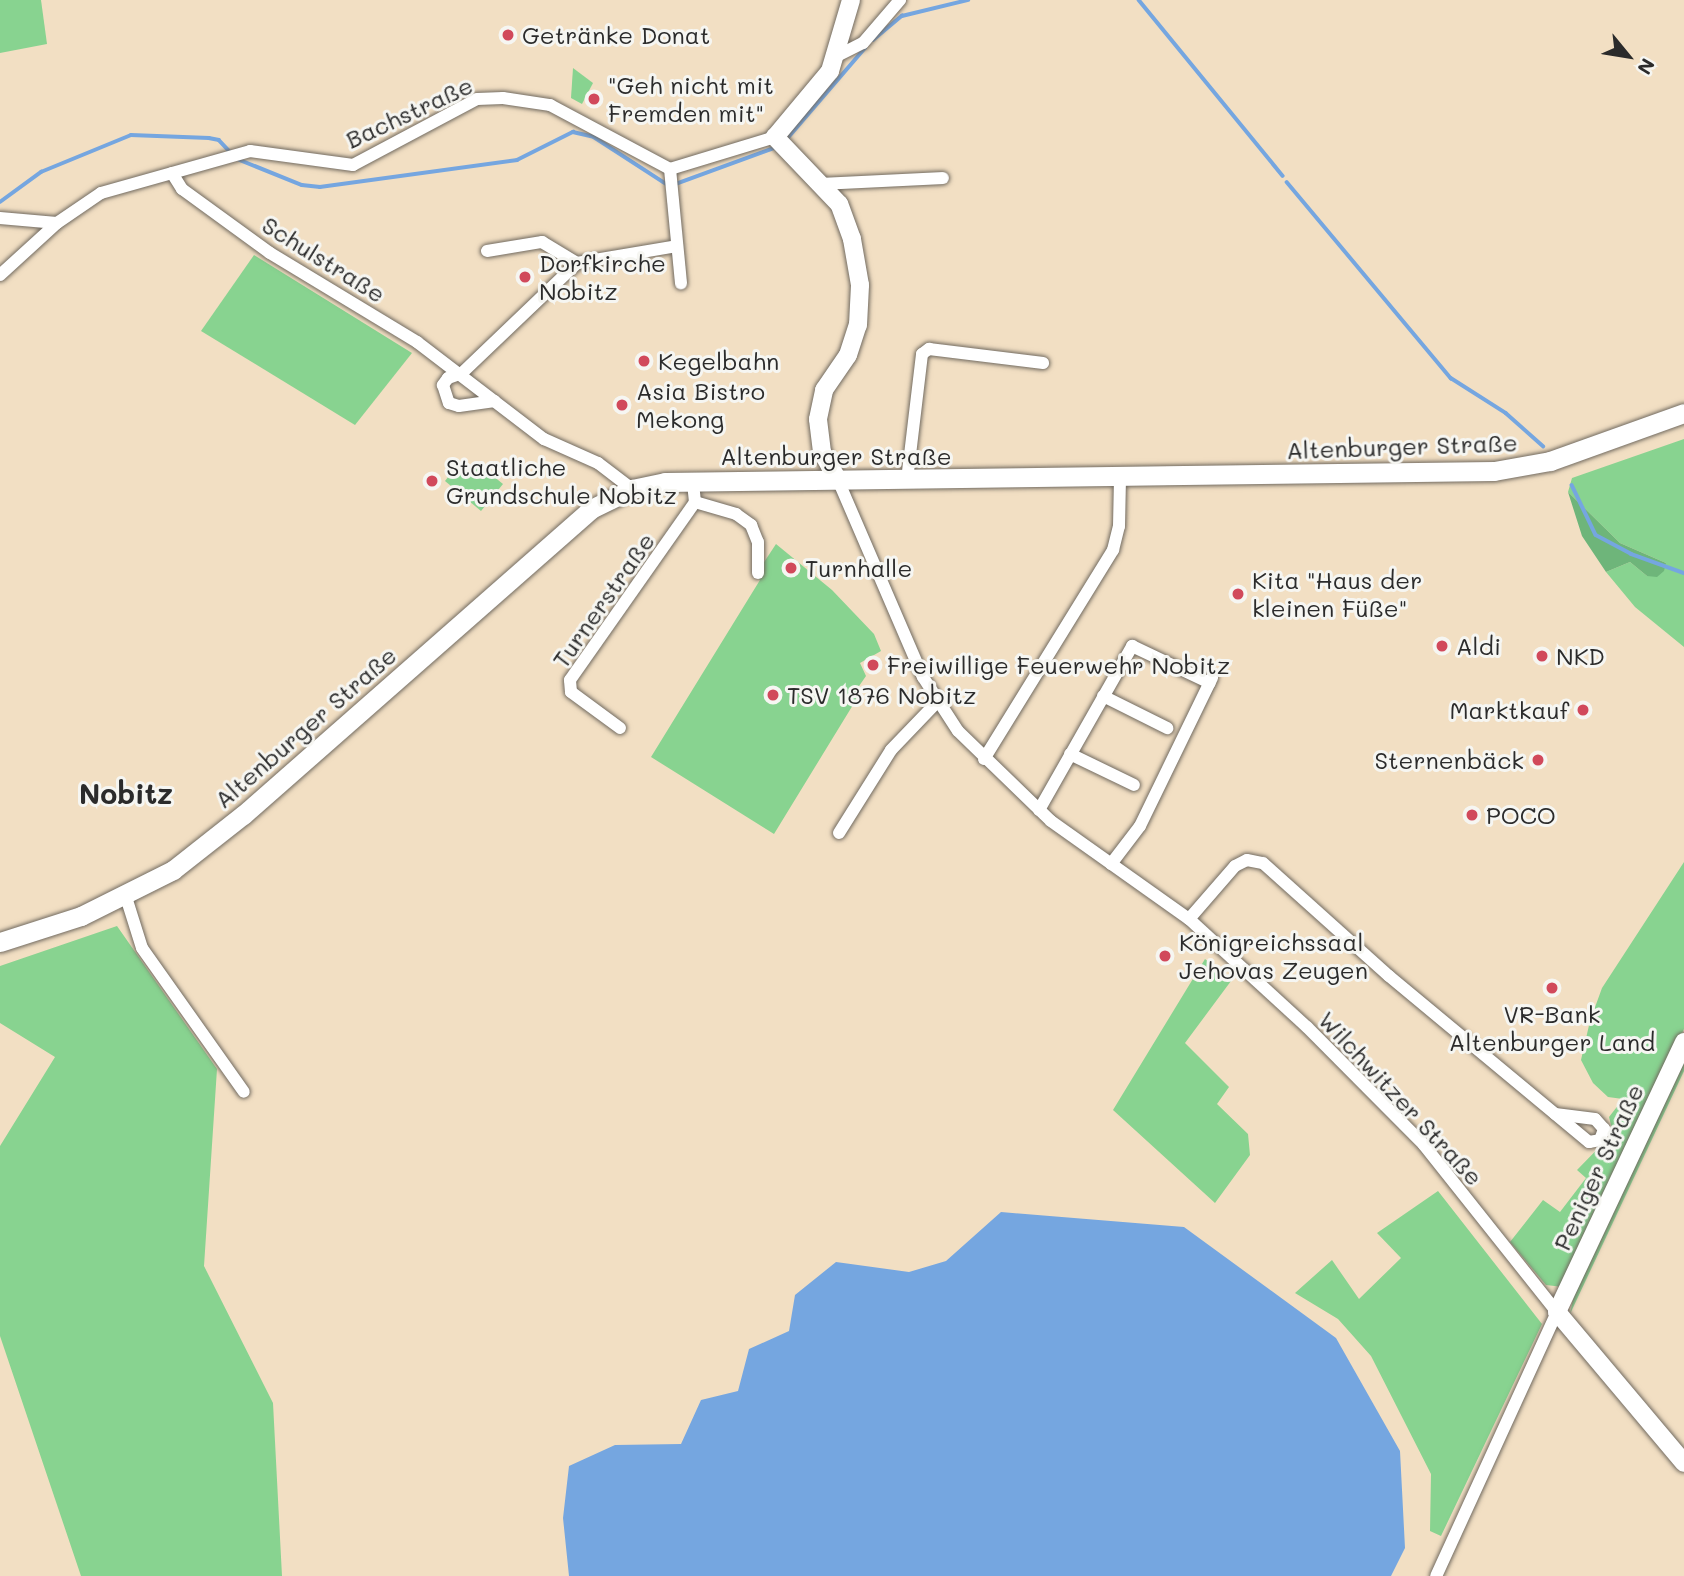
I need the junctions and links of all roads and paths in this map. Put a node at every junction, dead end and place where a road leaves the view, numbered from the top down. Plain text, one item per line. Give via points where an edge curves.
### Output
1 (851, 0) edge
2 (900, 0) edge
3 (836, 56) junction
4 (779, 142) junction
5 (172, 173) junction
6 (943, 178) dead end
7 (671, 179) junction
8 (821, 184) junction
9 (0, 218) edge
10 (57, 223) junction
11 (677, 246) junction
12 (487, 251) dead end
13 (577, 263) junction
14 (0, 275) edge
15 (681, 283) dead end
16 (1044, 363) dead end
17 (462, 373) junction
18 (495, 401) junction
19 (1684, 413) edge
20 (1120, 477) junction
21 (838, 480) junction
22 (907, 480) junction
23 (693, 482) junction
24 (632, 489) junction
25 (695, 502) junction
26 (758, 573) dead end
27 (1103, 696) junction
28 (936, 703) junction
29 (620, 728) dead end
30 (1167, 728) dead end
31 (1070, 754) junction
32 (984, 759) junction
33 (1134, 785) dead end
34 (1039, 810) junction
35 (839, 833) dead end
36 (1111, 864) junction
37 (126, 897) junction
38 (1189, 919) junction
39 (0, 942) edge
40 (1684, 1042) edge
41 (244, 1092) dead end
42 (1555, 1114) dead end
43 (1508, 1248) joint
44 (1557, 1312) junction
45 (1684, 1463) edge
46 (1436, 1576) edge

1 - 3 street
2 - 3 street via 863,43
3 - 4 street
4 - 7 street
4 - 8 street
5 - 7 street, Bachstraße via 232,155 274,151 353,165 461,105 492,97 550,105
5 - 10 street, Bachstraße via 101,193
5 - 17 street, Schulstraße via 183,189 270,253
6 - 8 street
7 - 11 street
8 - 21 street via 843,216 860,285 858,325 848,355 824,390 818,419 822,452
9 - 10 street
10 - 14 street, Bachstraße
11 - 13 street
11 - 15 street
12 - 13 street via 542,242
13 - 17 street
16 - 22 street via 929,349 922,354
17 - 18 street, Schulstraße
17 - 18 street via 443,385 449,403
18 - 24 street, Schulstraße via 544,439 598,463
19 - 20 main road, Altenburger Straße via 1550,461 1494,471
20 - 22 main road, Altenburger Straße
20 - 32 street via 1119,526 1113,550
21 - 22 main road, Altenburger Straße
21 - 23 main road, Altenburger Straße
21 - 28 street, Wilchwitzer Straße
23 - 24 main road, Altenburger Straße
23 - 25 street
24 - 37 main road, Altenburger Straße via 591,509 243,815 173,870
25 - 26 street via 736,514 751,525 758,542
25 - 29 street, Turnerstraße via 569,687
27 - 30 street
27 - 31 street
27 - 36 street via 1132,646 1212,680 1140,826
28 - 32 street, Wilchwitzer Straße
28 - 35 street via 891,750
31 - 33 street
31 - 34 street
32 - 34 street, Wilchwitzer Straße
34 - 36 street, Wilchwitzer Straße
36 - 38 street, Wilchwitzer Straße
37 - 39 main road, Altenburger Straße
37 - 41 street via 142,948
38 - 42 street via 1235,866 1247,860 1263,863 1389,976
38 - 43 street, Wilchwitzer Straße via 1307,1027 1424,1145
40 - 44 street, Peniger Straße
43 - 44 street, Peniger Straße
44 - 45 street
44 - 46 street, Peniger Straße

